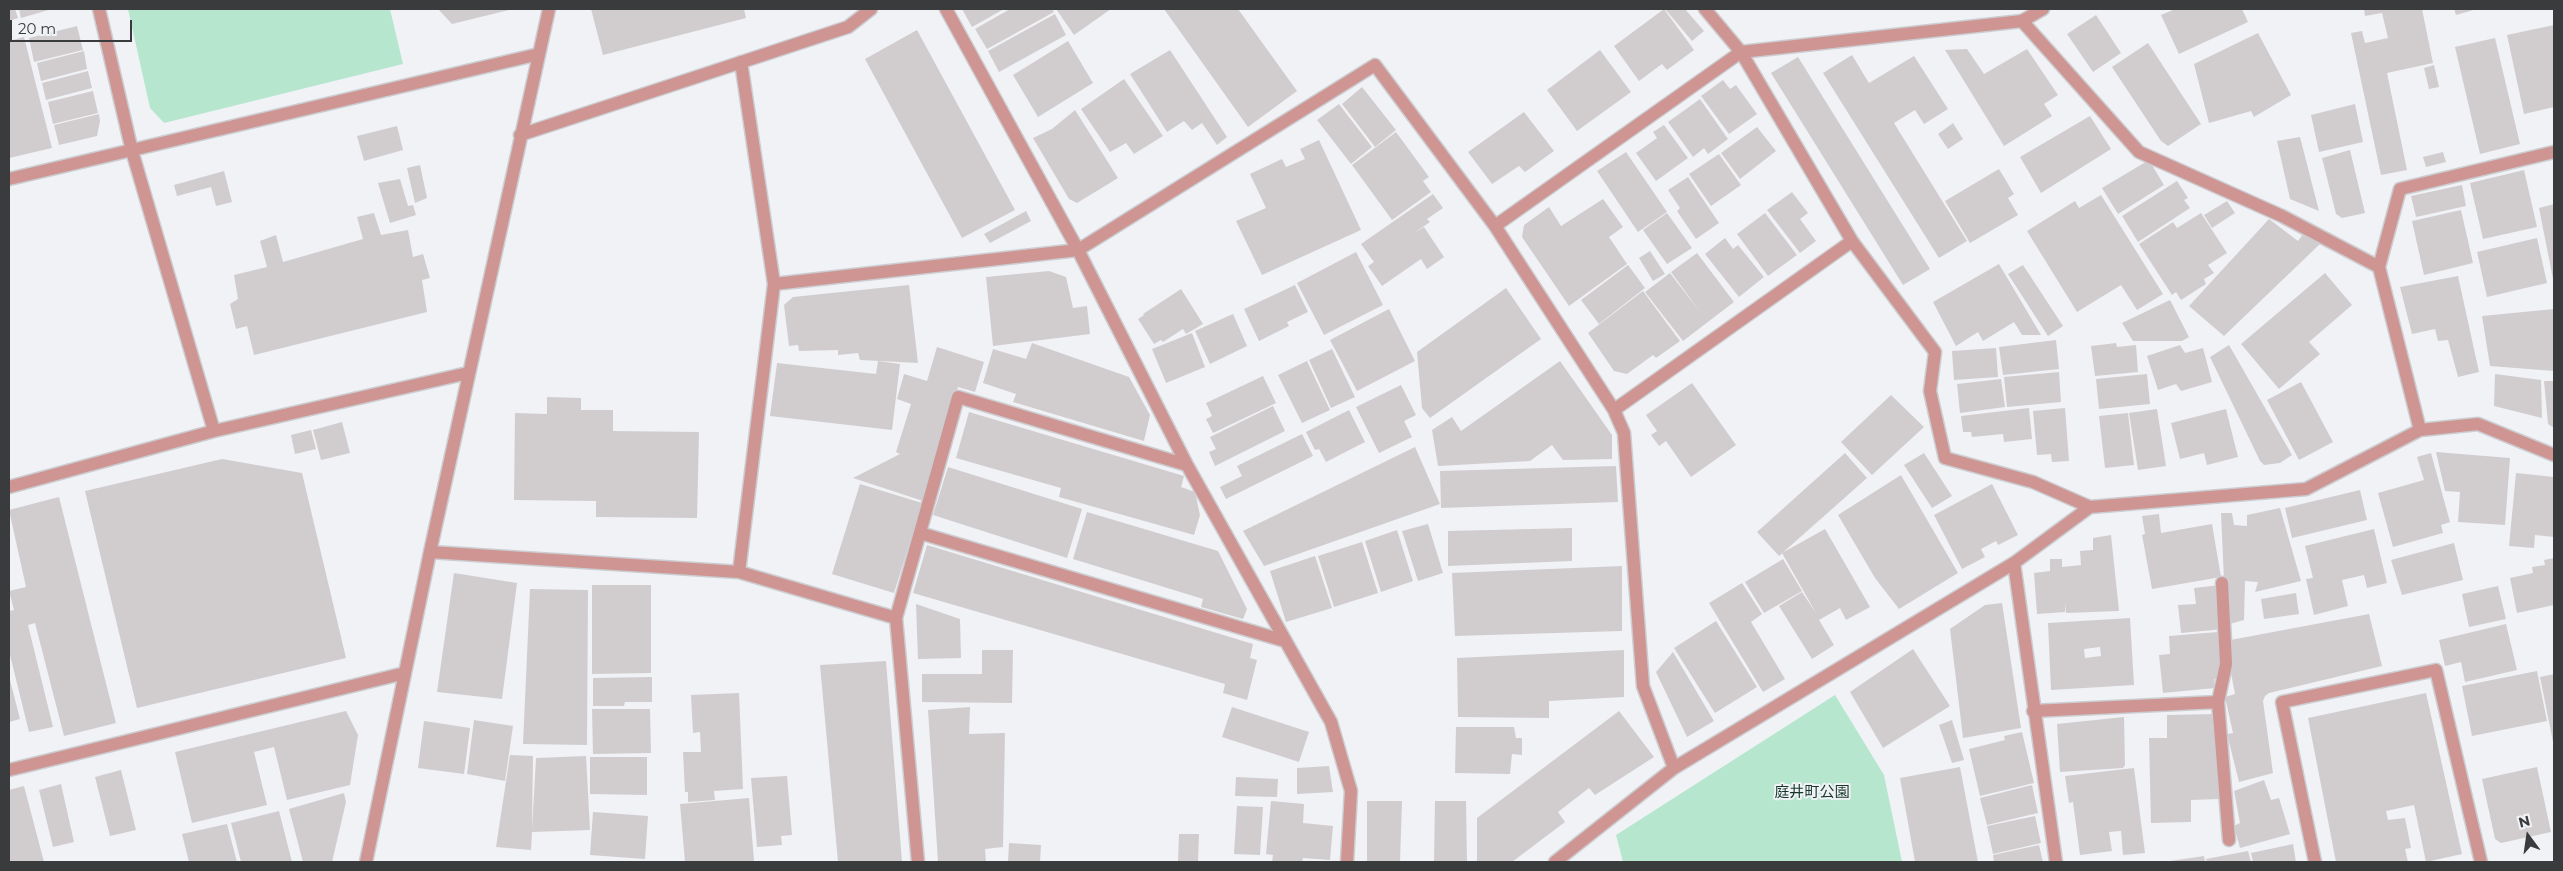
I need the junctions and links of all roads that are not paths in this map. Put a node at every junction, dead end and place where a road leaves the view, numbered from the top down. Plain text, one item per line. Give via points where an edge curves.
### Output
1 (99, 9) edge
2 (549, 9) edge
3 (870, 9) edge
4 (946, 9) edge
5 (1705, 9) edge
6 (2043, 9) edge
7 (2022, 21) junction
8 (1741, 52) junction
9 (539, 54) junction
10 (741, 62) junction
11 (520, 135) junction
12 (132, 151) junction
13 (2554, 152) edge
14 (9, 180) edge
15 (1494, 226) junction
16 (1852, 242) junction
17 (1078, 250) junction
18 (2379, 267) junction
19 (774, 284) junction
20 (468, 373) junction
21 (1614, 410) junction
22 (2420, 430) junction
23 (214, 431) junction
24 (2554, 455) edge
25 (1187, 465) junction
26 (9, 487) edge
27 (2090, 507) junction
28 (920, 533) junction
29 (430, 552) junction
30 (2014, 563) junction
31 (739, 572) junction
32 (2222, 583) dead end
33 (896, 618) junction
34 (1286, 641) junction
35 (405, 673) junction
36 (2218, 702) junction
37 (2033, 711) junction
38 (1674, 768) junction
39 (9, 770) edge
40 (2229, 840) dead end
41 (366, 862) edge
42 (918, 862) edge
43 (1347, 862) edge
44 (1555, 862) edge
45 (2056, 862) edge
46 (2314, 862) edge
47 (2481, 862) edge

1 - 12 street
2 - 9 street
3 - 10 street via 848,27
4 - 17 street
5 - 8 street
6 - 7 street
7 - 8 street
7 - 18 street via 2139,152 2282,216
8 - 15 street
8 - 16 street
9 - 11 street
9 - 12 street
10 - 11 street
10 - 19 street
11 - 20 street
12 - 14 street
12 - 23 street
13 - 18 street via 2400,189
15 - 17 street via 1375,65
15 - 21 street
16 - 21 street
16 - 27 street via 1935,352 1930,391 1945,458 2033,482
17 - 19 street
17 - 25 street
18 - 22 street
19 - 31 street
20 - 23 street
20 - 29 street
21 - 38 street via 1624,433 1642,686
22 - 24 street via 2478,424
22 - 27 street via 2306,489
23 - 26 street
25 - 28 street via 958,397
25 - 34 street
27 - 30 street
28 - 33 street
28 - 34 street
29 - 31 street
29 - 35 street
30 - 37 street
30 - 38 street
31 - 33 street
32 - 36 street via 2226,664
33 - 42 street
34 - 43 street via 1331,722 1351,791
35 - 39 street
35 - 41 street
36 - 37 street
36 - 40 street
37 - 45 street
38 - 44 street
46 - 47 street via 2282,702 2436,670

